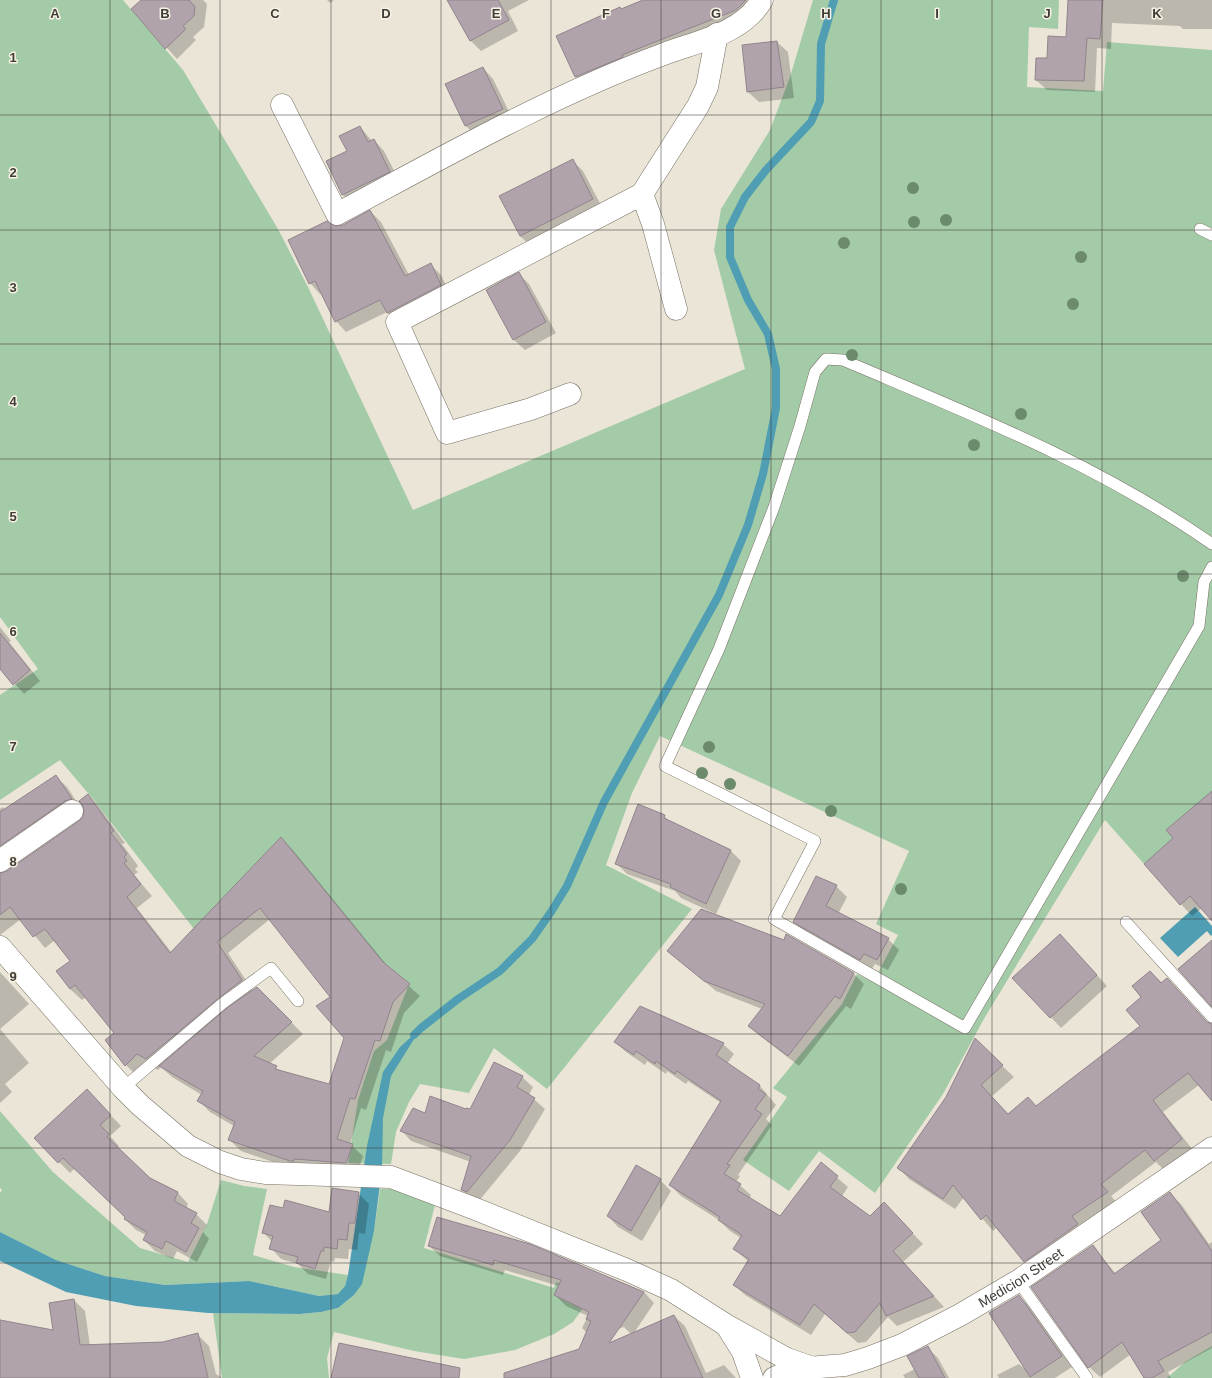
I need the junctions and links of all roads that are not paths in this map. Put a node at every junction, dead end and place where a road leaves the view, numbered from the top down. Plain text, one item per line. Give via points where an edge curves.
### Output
1 (762, 0) edge
2 (717, 34) junction
3 (282, 105) dead end
4 (642, 194) junction
5 (1200, 229) dead end
6 (1212, 235) edge
7 (676, 309) dead end
8 (570, 394) dead end
9 (1212, 544) edge
10 (1212, 567) edge
11 (1202, 603) junction
12 (1212, 608) edge
13 (72, 811) dead end
14 (0, 861) edge
15 (1126, 922) dead end
16 (0, 947) edge
17 (298, 1001) dead end
18 (1212, 1017) edge
19 (123, 1088) junction
20 (1212, 1148) edge
21 (1018, 1280) junction
22 (726, 1325) junction
23 (810, 1367) junction
24 (752, 1378) edge
25 (774, 1378) edge
26 (1087, 1378) edge

1 - 2 street via 755,12 744,22
2 - 3 street via 583,88 476,140 337,214
2 - 4 street via 707,87 698,106
4 - 7 street via 653,224
4 - 8 street via 397,322 447,433 509,416
5 - 6 lane
9 - 11 lane via 1122,486 1039,444 843,360 826,359 815,372 774,507 722,641 665,766 815,841 774,919 965,1028 1199,626
10 - 11 lane via 1204,582
11 - 12 lane
13 - 14 street
15 - 18 lane
16 - 19 street
17 - 19 lane via 271,968 223,1003
19 - 22 street via 188,1146 220,1162 265,1173 391,1177 627,1270 671,1290
20 - 21 street, Medicion Street
21 - 23 street, Medicion Street via 966,1312 902,1345 845,1365
21 - 26 lane
22 - 23 street via 787,1359
22 - 24 street via 743,1352
23 - 25 street via 795,1369

